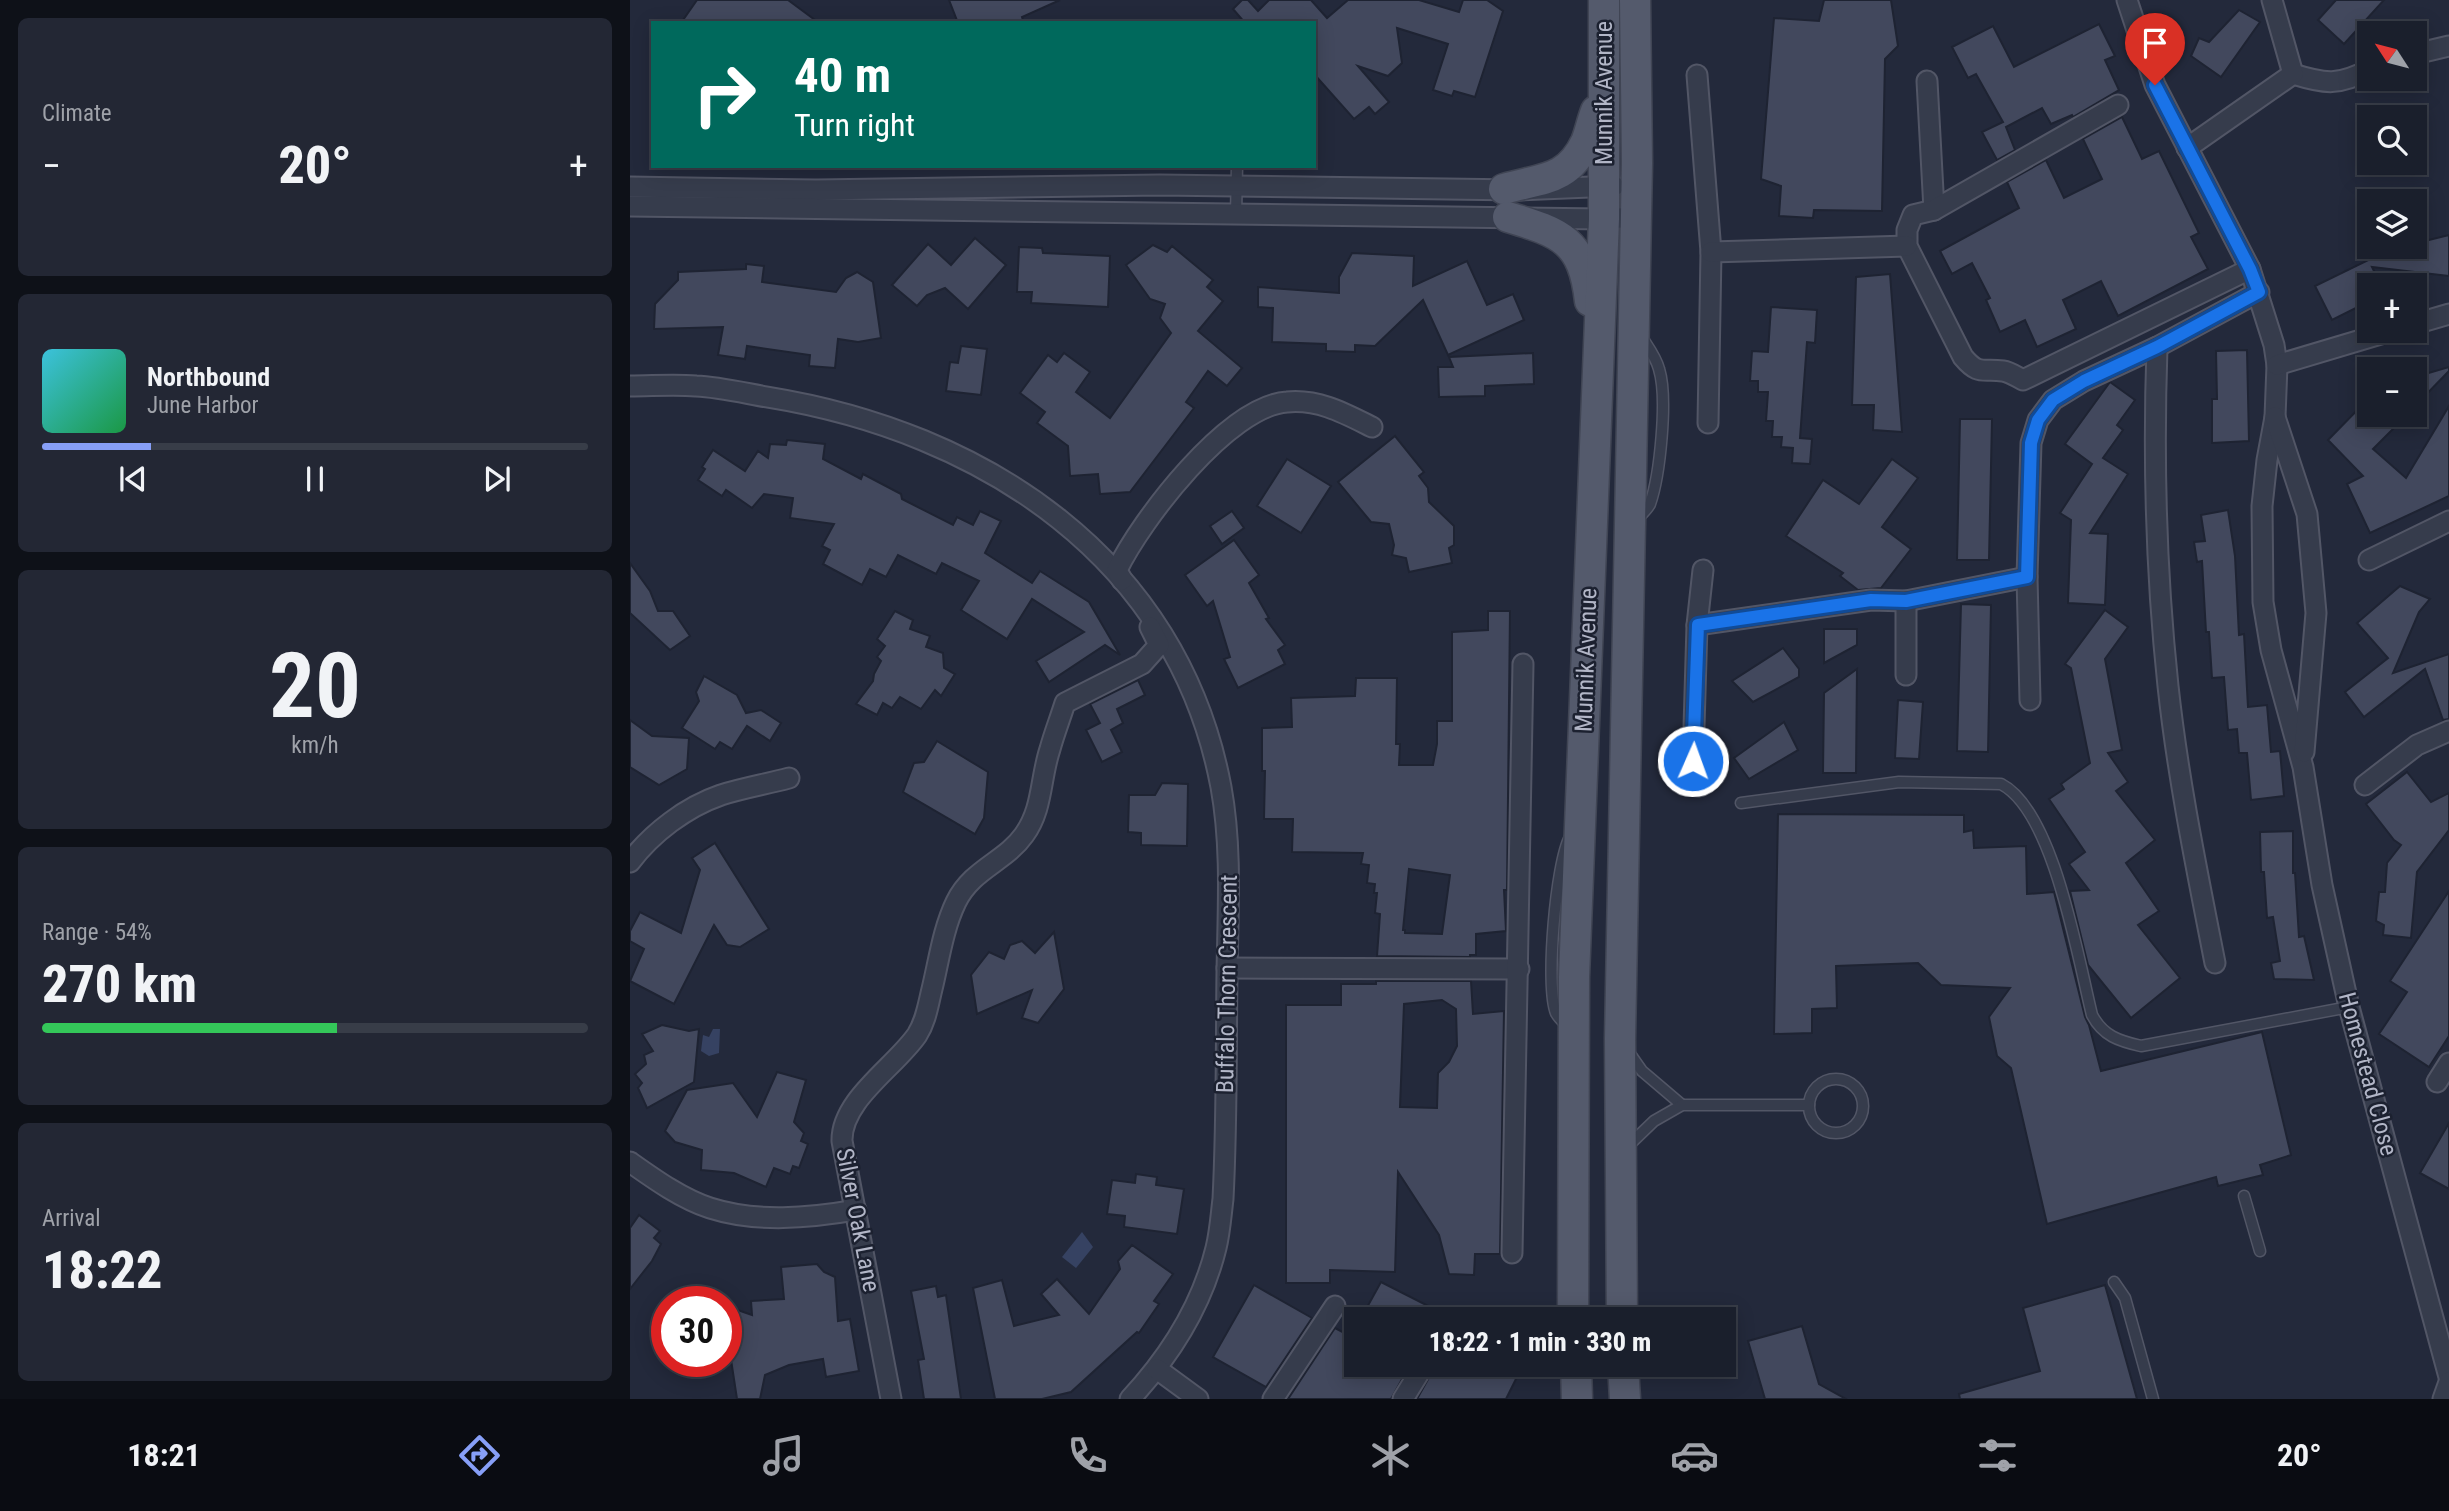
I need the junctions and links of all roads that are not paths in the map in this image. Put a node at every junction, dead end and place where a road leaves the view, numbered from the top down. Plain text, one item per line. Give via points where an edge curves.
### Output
1 (1604, 0) edge
2 (1635, 0) edge
3 (2127, 0) edge
4 (2272, 0) edge
5 (2449, 46) edge
6 (2427, 51) edge
7 (2293, 74) junction
8 (1697, 75) dead end
9 (2357, 76) edge
10 (1927, 81) dead end
11 (1603, 92) junction
12 (2118, 105) dead end
13 (2187, 148) junction
14 (1236, 176) edge
15 (1636, 184) junction
16 (1119, 186) junction
17 (630, 187) edge
18 (1603, 187) junction
19 (1506, 203) junction
20 (630, 206) edge
21 (1934, 210) junction
22 (1120, 214) junction
23 (1236, 215) junction
24 (1636, 217) junction
25 (1604, 219) junction
26 (1907, 246) junction
27 (1712, 252) junction
28 (2250, 269) junction
29 (2259, 292) junction
30 (2449, 314) edge
31 (2427, 320) edge
32 (2357, 341) edge
33 (2157, 347) junction
34 (2277, 365) junction
35 (1597, 374) junction
36 (630, 386) edge
37 (2275, 418) junction
38 (1708, 423) dead end
39 (1372, 427) dead end
40 (2449, 520) edge
41 (2369, 560) dead end
42 (1117, 570) junction
43 (1703, 570) dead end
44 (2027, 577) junction
45 (1906, 601) junction
46 (1698, 625) junction
47 (1523, 664) dead end
48 (1906, 675) dead end
49 (2030, 700) dead end
50 (2449, 731) edge
51 (1693, 761) dead end
52 (2303, 767) junction
53 (789, 778) dead end
54 (2365, 785) dead end
55 (1741, 803) dead end
56 (1014, 846) joint
57 (630, 862) edge
58 (2215, 963) dead end
59 (1227, 968) junction
60 (1519, 969) junction
61 (2349, 1007) junction
62 (1620, 1039) junction
63 (2449, 1063) edge
64 (2437, 1082) dead end
65 (1682, 1105) junction
66 (1809, 1105) junction
67 (1621, 1154) junction
68 (630, 1162) edge
69 (2244, 1196) dead end
70 (856, 1210) junction
71 (2260, 1251) dead end
72 (1512, 1253) dead end
73 (2114, 1282) dead end
74 (1335, 1306) dead end
75 (1573, 1307) edge
76 (1622, 1307) edge
77 (1157, 1369) junction
78 (1417, 1377) edge
79 (1576, 1377) edge
80 (1624, 1377) edge
81 (2449, 1379) edge
82 (891, 1399) edge
83 (1130, 1399) edge
84 (1198, 1399) edge
85 (1273, 1399) edge
86 (1403, 1399) edge
87 (1577, 1399) edge
88 (1625, 1399) edge
89 (2153, 1399) edge
90 (2443, 1399) edge

1 - 11 main road, Munnik Avenue
2 - 15 main road, Munnik Avenue
3 - 13 street, Homestead Close via 2155,85
4 - 7 street
5 - 6 street
7 - 9 street via 2336,83
7 - 13 street
8 - 27 street
10 - 21 street
11 - 18 main road, Munnik Avenue
11 - 19 main road via 1587,139 1569,167
12 - 21 street
13 - 28 street, Homestead Close
14 - 16 street
14 - 19 street
14 - 23 lane
15 - 18 street
15 - 24 main road, Munnik Avenue
16 - 17 street
16 - 22 street
18 - 19 street
18 - 25 main road, Munnik Avenue
19 - 23 street
19 - 25 street
19 - 35 main road via 1568,241 1576,252 1589,295
20 - 22 street
21 - 26 street via 1913,215
22 - 23 street
24 - 25 street
24 - 62 main road, Munnik Avenue
25 - 35 main road, Munnik Avenue
26 - 27 street
26 - 28 street via 1973,369 2004,371 2023,380
27 - 38 street
28 - 29 street, Homestead Close
29 - 33 street
29 - 34 street, Homestead Close
30 - 31 street
32 - 34 street
33 - 44 street via 2053,400 2038,420 2031,443
33 - 58 street via 2156,526 2168,688
34 - 37 street, Homestead Close
35 - 75 main road, Munnik Avenue via 1573,1034
36 - 42 street, Buffalo Thorn Crescent via 698,386 807,403 923,439 1024,493 1076,531
37 - 52 street, Homestead Close via 2262,506 2263,602 2271,650
37 - 52 street, Homestead Close via 2307,514 2316,612
39 - 42 street via 1315,402 1284,401 1257,411 1228,429 1207,450 1141,527
40 - 41 street
42 - 56 street, Buffalo Thorn Crescent via 1159,645 1142,664 1065,703 1049,750 1040,804
42 - 59 street, Buffalo Thorn Crescent via 1180,663 1210,741 1227,832
43 - 46 street
44 - 45 street
44 - 49 street
45 - 46 street via 1871,600
45 - 48 street
46 - 51 street
47 - 60 street
50 - 54 street via 2417,745
52 - 61 street, Homestead Close via 2322,885
53 - 57 street via 719,796 671,821
55 - 61 lane via 1899,782 2001,784 2012,789 2031,816 2060,885 2092,1015 2098,1027 2124,1042 2141,1046
56 - 70 street, Silver Oak Lane via 962,891 943,937 922,1026 848,1115 842,1142
59 - 60 street
59 - 77 street, Buffalo Thorn Crescent via 1225,1146 1217,1247 1203,1288
60 - 72 street
61 - 81 street, Homestead Close
62 - 65 lane via 1642,1071
62 - 67 main road, Munnik Avenue
63 - 64 street
65 - 66 lane
65 - 67 lane via 1654,1121
66 - 66 lane via 1814,1089 1836,1079 1850,1082 1863,1101 1856,1124 1842,1132 1822,1129 1812,1119
67 - 76 main road, Munnik Avenue
68 - 70 street via 707,1207 734,1214 806,1218
69 - 71 lane
70 - 82 street, Silver Oak Lane
73 - 89 lane via 2125,1298
74 - 85 street
77 - 83 street, Buffalo Thorn Crescent
77 - 84 street
78 - 86 street
79 - 87 main road
80 - 88 main road
81 - 90 street, Homestead Close

